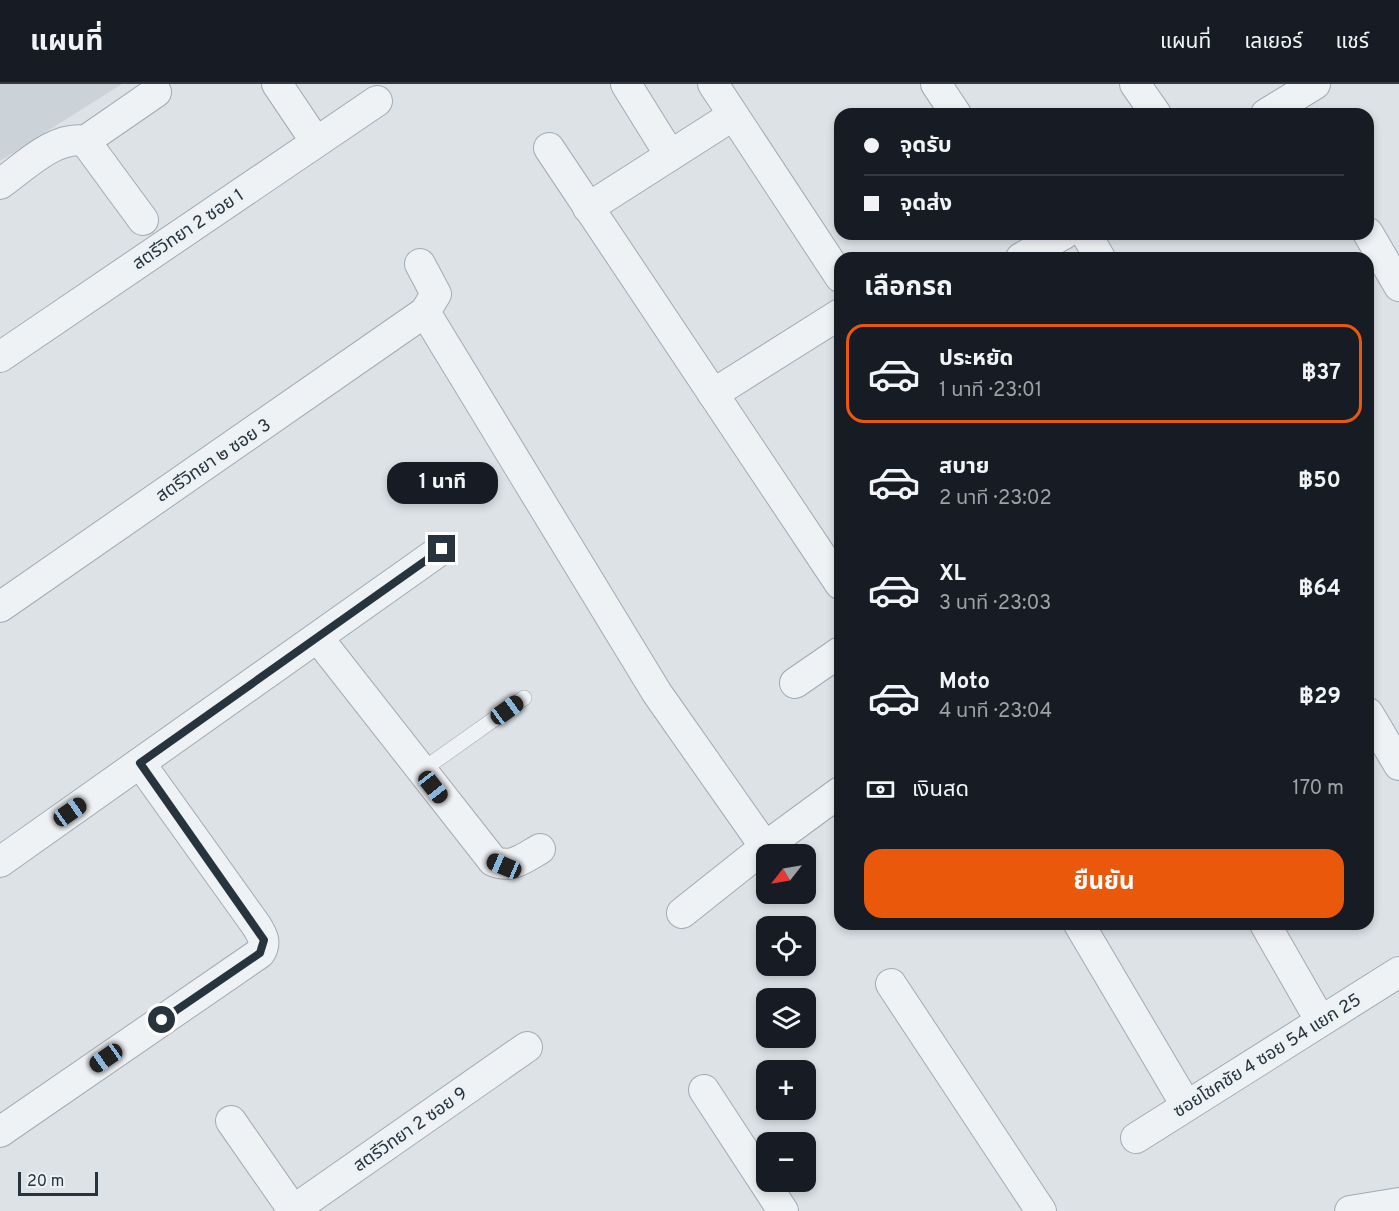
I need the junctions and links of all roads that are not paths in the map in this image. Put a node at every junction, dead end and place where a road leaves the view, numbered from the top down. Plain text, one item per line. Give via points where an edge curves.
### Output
1 (277, 84) edge
2 (626, 84) edge
3 (713, 84) edge
4 (936, 84) edge
5 (1135, 84) edge
6 (1315, 84) edge
7 (156, 92) dead end
8 (377, 101) dead end
9 (952, 108) edge
10 (1152, 108) edge
11 (1286, 108) edge
12 (732, 116) junction
13 (85, 141) junction
14 (316, 142) junction
15 (549, 148) dead end
16 (670, 155) junction
17 (0, 184) edge
18 (588, 208) junction
19 (143, 220) dead end
20 (1372, 240) edge
21 (420, 264) dead end
22 (834, 268) edge
23 (1399, 286) edge
24 (425, 312) junction
25 (834, 318) edge
26 (0, 357) edge
27 (713, 394) junction
28 (442, 549) dead end
29 (834, 575) edge
30 (0, 607) edge
31 (318, 638) junction
32 (834, 656) edge
33 (795, 683) dead end
34 (524, 698) dead end
35 (1374, 723) edge
36 (140, 763) junction
37 (1399, 765) edge
38 (421, 771) junction
39 (834, 796) edge
40 (763, 844) edge
41 (769, 844) edge
42 (540, 849) dead end
43 (756, 854) edge
44 (0, 862) edge
45 (682, 913) dead end
46 (1083, 930) edge
47 (1268, 930) edge
48 (1399, 972) edge
49 (891, 984) dead end
50 (1320, 1020) junction
51 (527, 1047) dead end
52 (704, 1090) dead end
53 (1186, 1106) junction
54 (231, 1121) dead end
55 (0, 1132) edge
56 (1136, 1138) dead end
57 (1399, 1203) edge
58 (292, 1211) edge
59 (783, 1211) edge
60 (1041, 1211) edge
61 (1350, 1211) edge

1 - 14 street
2 - 16 street
3 - 12 street
4 - 9 street
5 - 10 street
6 - 11 street
7 - 13 street
8 - 14 street, สตรีวิทยา 2 ซอย 1
12 - 16 street
12 - 22 street
13 - 17 street via 62,142
13 - 19 street
14 - 26 street, สตรีวิทยา 2 ซอย 1
15 - 18 street
16 - 18 street
18 - 27 street
20 - 23 street
21 - 24 street via 436,294
24 - 30 street, สตรีวิทยา ๒ ซอย 3
24 - 40 street via 657,693
25 - 27 street
27 - 29 street
28 - 31 street
31 - 36 street
31 - 38 street
32 - 33 street
34 - 38 lane
35 - 37 street
36 - 44 street
36 - 55 street via 256,925 264,947
38 - 42 street via 493,861 504,866 516,863
39 - 41 street
43 - 45 street
46 - 53 street
47 - 50 street
48 - 50 street, ซอยโชคชัย 4 ซอย 54 แยก 25
49 - 60 street
50 - 53 street, ซอยโชคชัย 4 ซอย 54 แยก 25
51 - 58 street, สตรีวิทยา 2 ซอย 9
52 - 59 street
53 - 56 street, ซอยโชคชัย 4 ซอย 54 แยก 25
54 - 58 street
57 - 61 street

